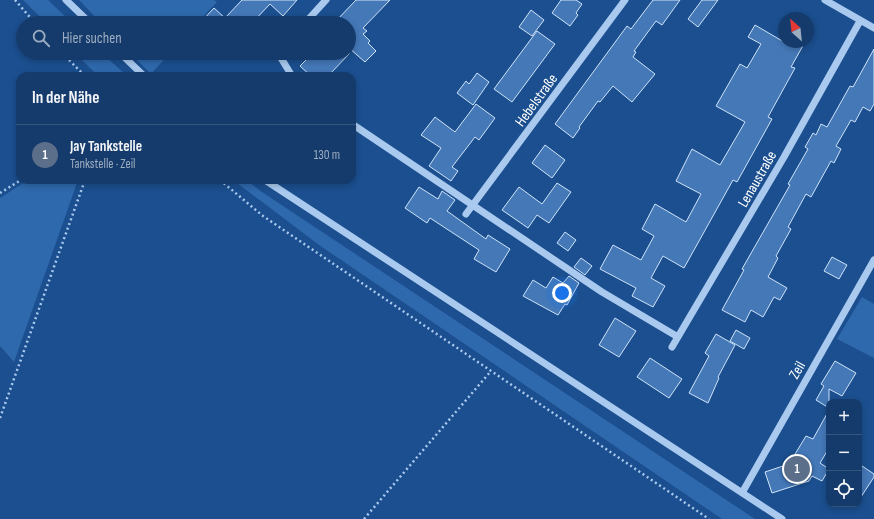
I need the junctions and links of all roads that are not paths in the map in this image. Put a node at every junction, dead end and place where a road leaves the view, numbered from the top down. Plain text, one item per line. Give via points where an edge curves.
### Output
1 (66, 0) edge
2 (326, 0) edge
3 (625, 0) edge
4 (826, 0) edge
5 (83, 16) edge
6 (311, 16) edge
7 (860, 21) junction
8 (874, 28) edge
9 (127, 60) edge
10 (282, 60) edge
11 (140, 72) edge
12 (290, 72) edge
13 (356, 127) edge
14 (271, 184) edge
15 (473, 205) junction
16 (466, 214) dead end
17 (874, 260) edge
18 (678, 337) junction
19 (672, 347) dead end
20 (742, 493) junction
21 (782, 519) edge

1 - 5 street
2 - 6 street
3 - 15 street, Hebelstraße
4 - 7 street
7 - 8 street
7 - 18 street, Lenaustraße via 784,158
9 - 11 street
10 - 12 street
13 - 15 street
14 - 20 street
15 - 16 street, Hebelstraße
15 - 18 street via 602,292
17 - 20 street, Zeil
18 - 19 street, Lenaustraße
20 - 21 street

